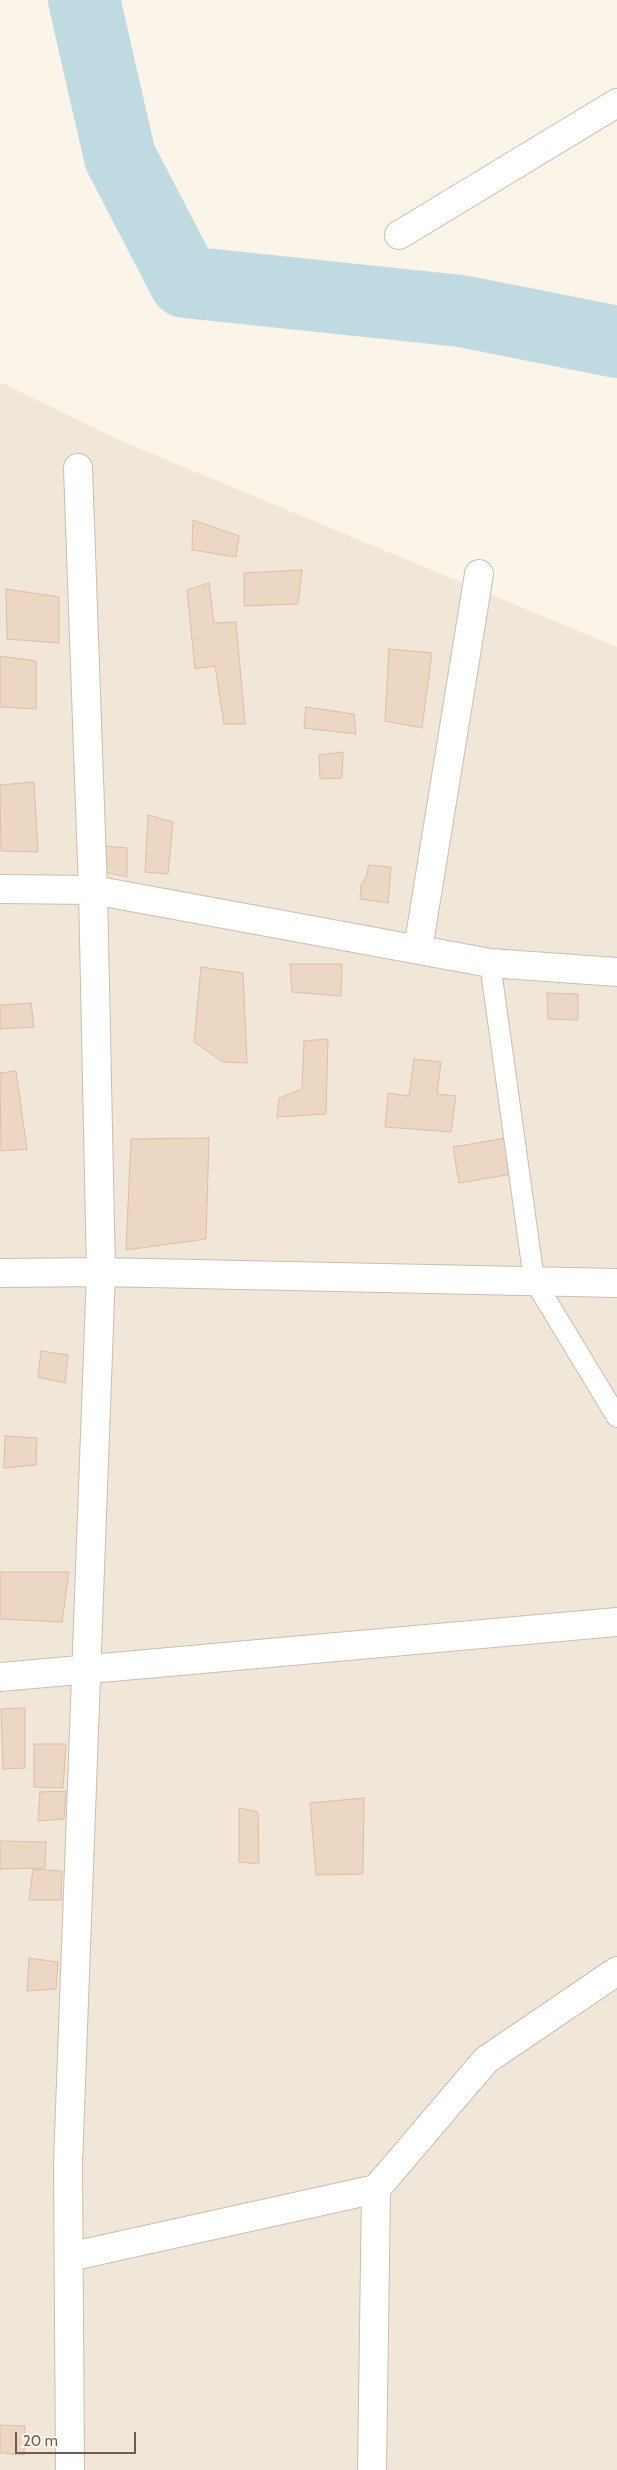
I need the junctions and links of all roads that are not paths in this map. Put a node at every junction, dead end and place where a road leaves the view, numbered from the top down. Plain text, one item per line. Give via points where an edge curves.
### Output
1 (617, 103) edge
2 (399, 235) dead end
3 (78, 468) dead end
4 (479, 574) dead end
5 (0, 889) edge
6 (92, 890) junction
7 (418, 949) junction
8 (490, 963) junction
9 (617, 972) edge
10 (101, 1272) junction
11 (0, 1273) edge
12 (534, 1280) junction
13 (617, 1283) edge
14 (617, 1417) edge
15 (617, 1622) edge
16 (88, 1670) junction
17 (0, 1677) edge
18 (617, 1971) edge
19 (376, 2190) junction
20 (69, 2257) junction
21 (70, 2470) edge
22 (372, 2470) edge

1 - 2 street
3 - 6 street
4 - 7 street
5 - 6 street
6 - 7 street
6 - 10 street
7 - 8 street
8 - 9 street
8 - 12 lane
10 - 11 street
10 - 12 street
10 - 16 street
12 - 13 street
12 - 14 lane
15 - 16 street
16 - 17 street
16 - 20 street via 68,2164
18 - 19 street via 486,2060
19 - 20 street
19 - 22 street
20 - 21 street

